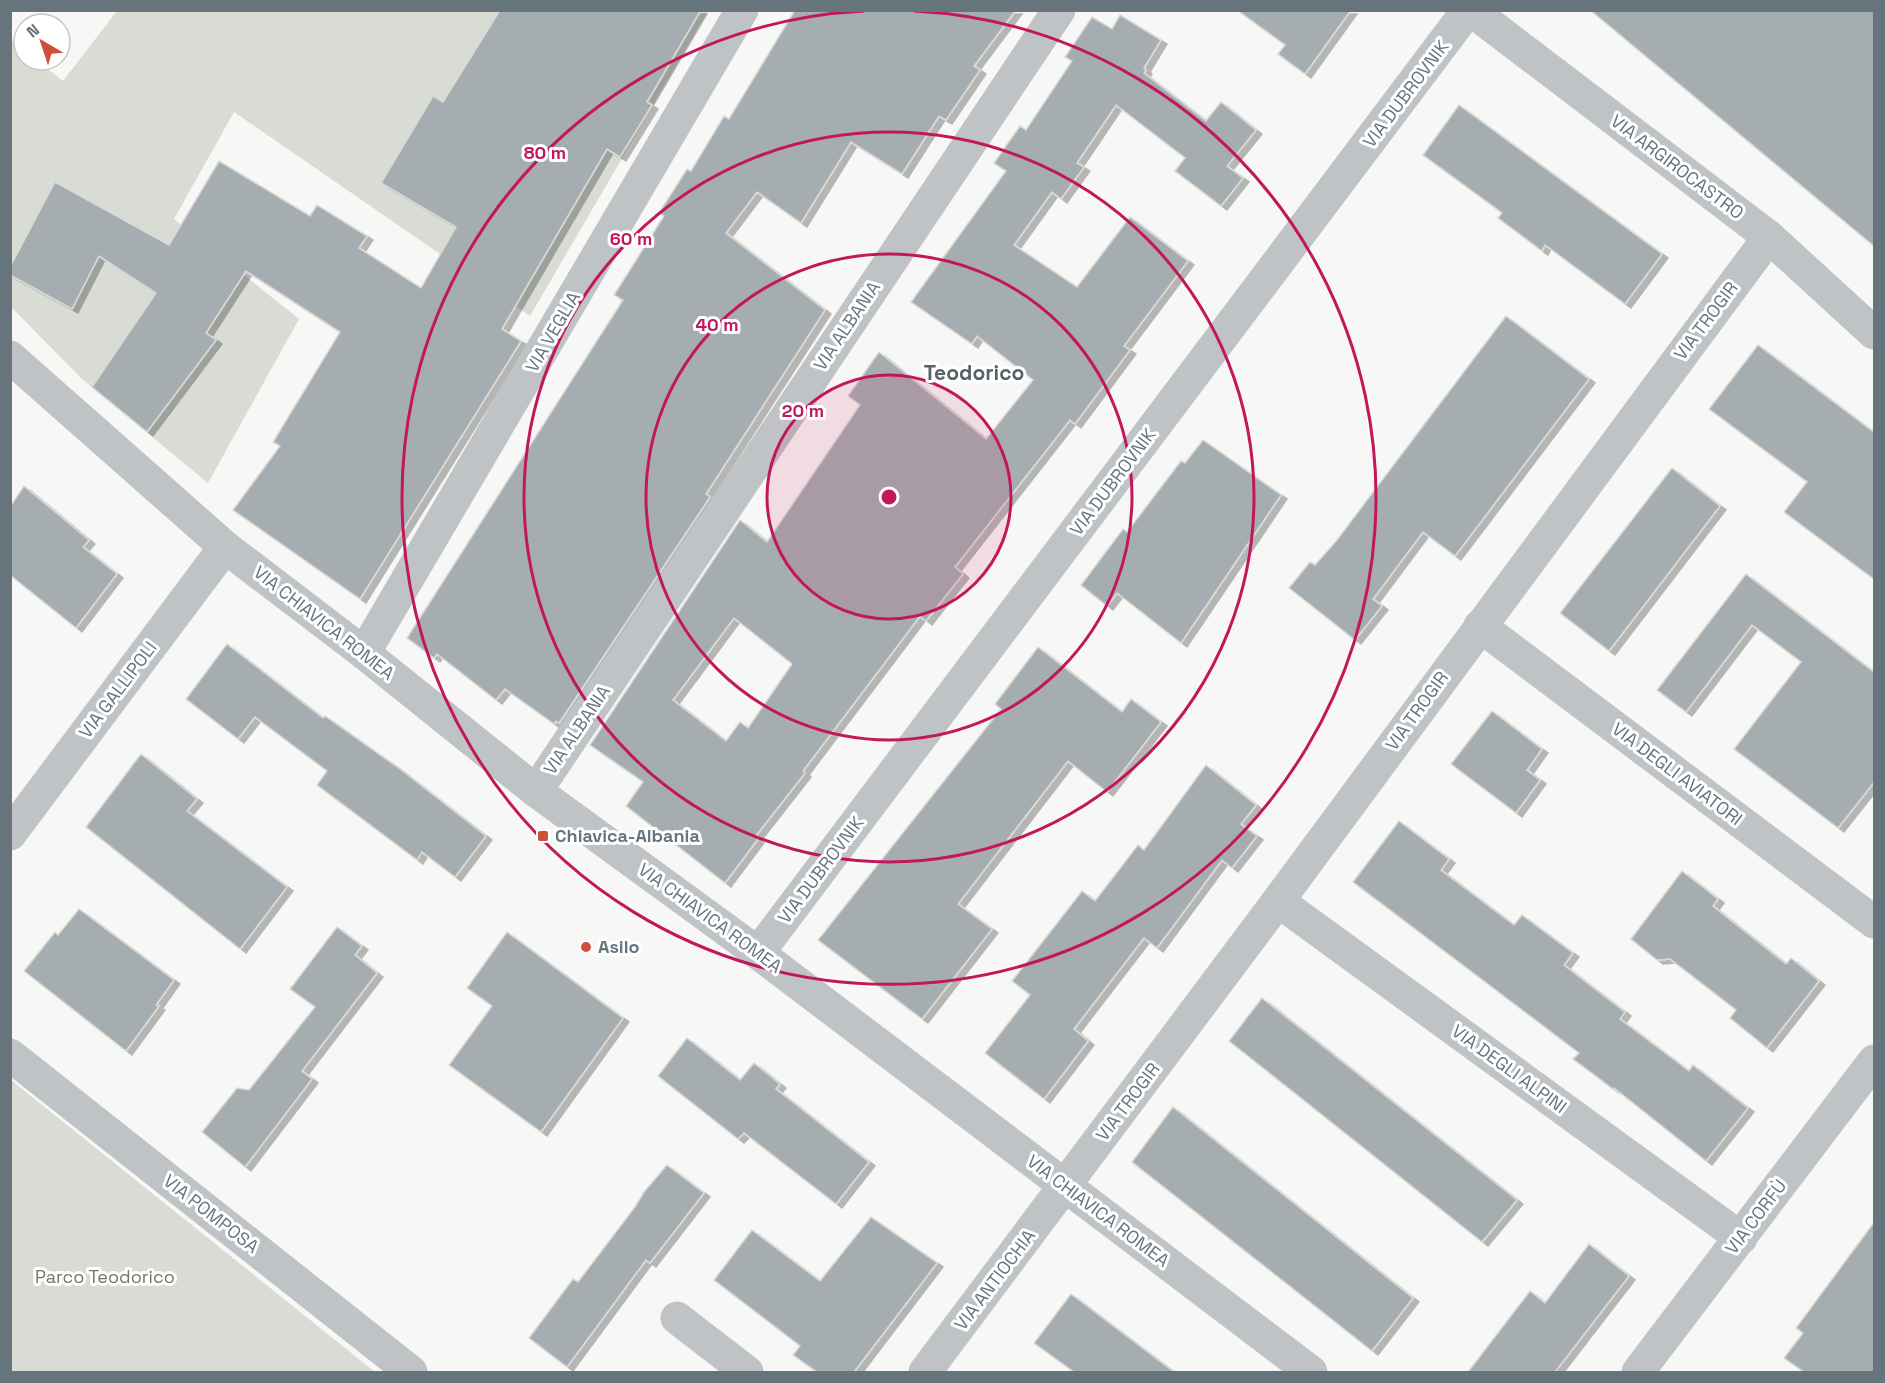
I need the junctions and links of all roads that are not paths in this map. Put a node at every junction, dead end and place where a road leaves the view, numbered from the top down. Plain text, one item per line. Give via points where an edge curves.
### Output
1 (742, 10) edge
2 (1059, 10) edge
3 (1470, 10) edge
4 (1769, 237) junction
5 (1875, 333) edge
6 (10, 357) edge
7 (225, 547) junction
8 (1480, 626) junction
9 (364, 653) junction
10 (536, 791) junction
11 (10, 834) edge
12 (1278, 902) junction
13 (1875, 922) edge
14 (758, 953) junction
15 (10, 1055) edge
16 (1875, 1061) edge
17 (1065, 1187) junction
18 (1741, 1238) junction
19 (677, 1318) dead end
20 (411, 1372) edge
21 (747, 1372) edge
22 (925, 1372) edge
23 (1311, 1372) edge
24 (1638, 1372) edge

1 - 9 street, VIA VEGLIA
2 - 10 street, VIA ALBANIA
3 - 4 street, VIA ARGIROCASTRO
3 - 14 street, VIA DUBROVNIK
4 - 5 street, VIA ARGIROCASTRO
4 - 8 street, VIA TROGIR
6 - 7 street, VIA CHIAVICA ROMEA
7 - 9 street, VIA CHIAVICA ROMEA
7 - 11 street, VIA GALLIPOLI
8 - 12 street, VIA TROGIR
8 - 13 street, VIA DEGLI AVIATORI
9 - 10 street, VIA CHIAVICA ROMEA
10 - 14 street, VIA CHIAVICA ROMEA
12 - 17 street, VIA TROGIR
12 - 18 street, VIA DEGLI ALPINI
14 - 17 street, VIA CHIAVICA ROMEA
15 - 20 street, VIA POMPOSA
16 - 18 street, VIA CORFÙ
17 - 22 street, VIA ANTIOCHIA
17 - 23 street, VIA CHIAVICA ROMEA
18 - 24 street, VIA CORFÙ
19 - 21 street

